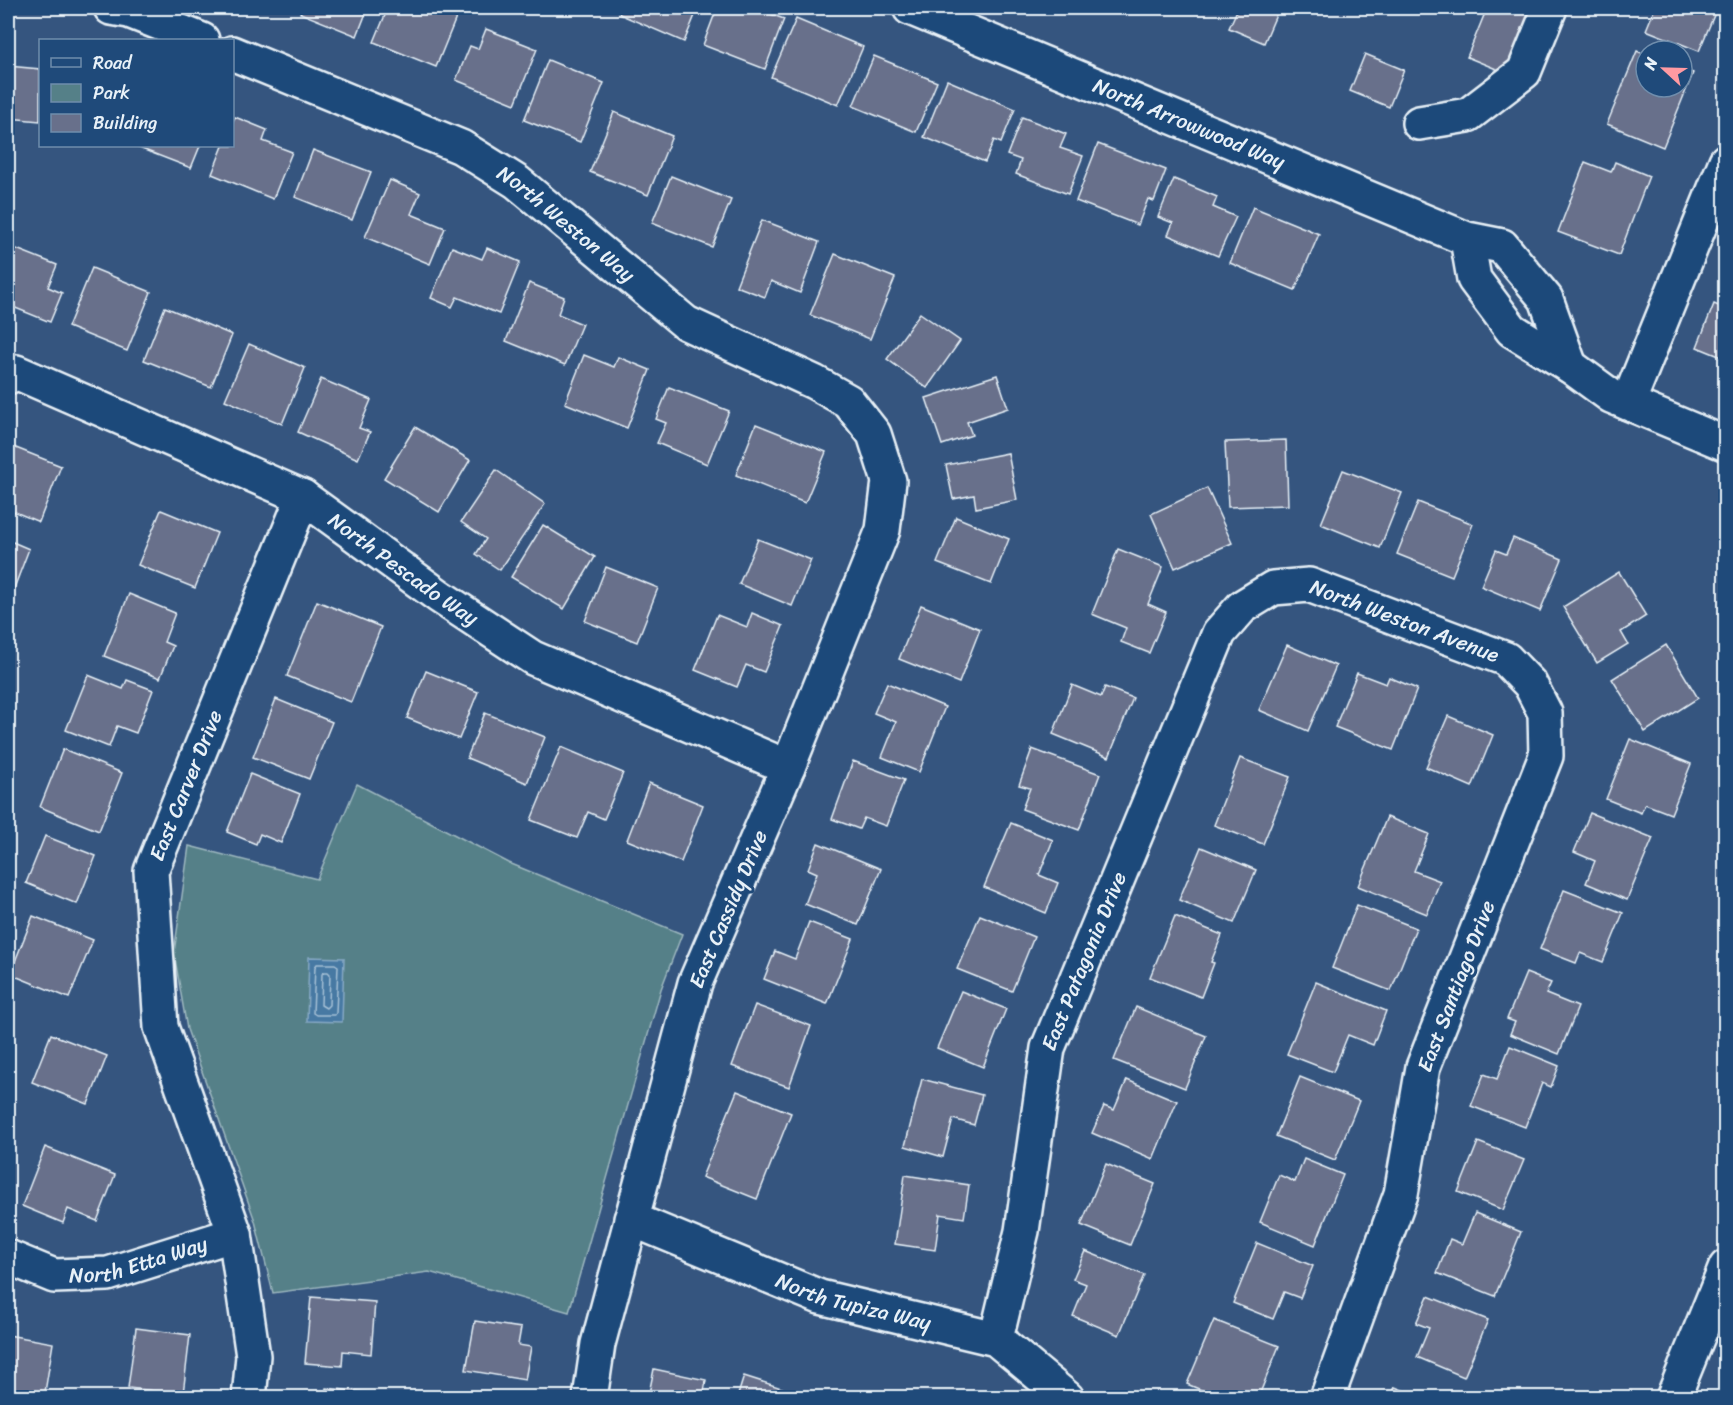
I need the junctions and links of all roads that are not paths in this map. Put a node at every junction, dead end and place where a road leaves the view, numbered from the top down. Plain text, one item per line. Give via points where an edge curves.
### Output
1 (910, 8) edge
2 (1550, 8) edge
3 (123, 9) edge
4 (198, 39) edge
5 (234, 54) edge
6 (1419, 123) dead end
7 (1725, 161) edge
8 (1715, 219) edge
9 (1467, 239) junction
10 (1570, 366) junction
11 (12, 374) edge
12 (1628, 403) junction
13 (874, 434) joint
14 (1725, 444) edge
15 (303, 497) junction
16 (1242, 607) joint
17 (1545, 713) joint
18 (788, 767) junction
19 (631, 1219) junction
20 (235, 1234) junction
21 (8, 1257) edge
22 (1725, 1267) edge
23 (996, 1339) junction
24 (249, 1398) edge
25 (590, 1398) edge
26 (1067, 1398) edge
27 (1327, 1398) edge
28 (1673, 1398) edge

1 - 9 street, North Arrowwood Way
2 - 6 street via 1524,72 1468,115
3 - 4 street
5 - 13 street, North Weston Way via 461,147 517,182 686,323 848,401
7 - 8 street
8 - 12 street
9 - 10 street via 1474,279 1512,330
9 - 10 street, North Arrowwood Way via 1502,246 1546,299
10 - 12 street via 1611,396
11 - 15 street, North Pescado Way
12 - 14 street
13 - 18 street, East Cassidy Drive via 889,481 883,530
15 - 18 street, North Pescado Way via 439,597 533,658
15 - 20 street, East Carver Drive via 151,871 161,1027
16 - 17 street, North Weston Avenue via 1273,588 1309,585 1506,659 1530,684
16 - 23 street, East Patagonia Drive via 1219,633 1048,1048 1022,1232
17 - 27 street, East Santiago Drive via 1546,756 1423,1067 1401,1194
18 - 19 street, East Cassidy Drive via 695,983
19 - 23 street, North Tupiza Way via 820,1297
19 - 25 street, East Cassidy Drive via 598,1344
20 - 21 street, North Etta Way via 108,1274 54,1276
20 - 24 street, East Carver Drive via 253,1356
22 - 28 street
23 - 26 street, North Tupiza Way

